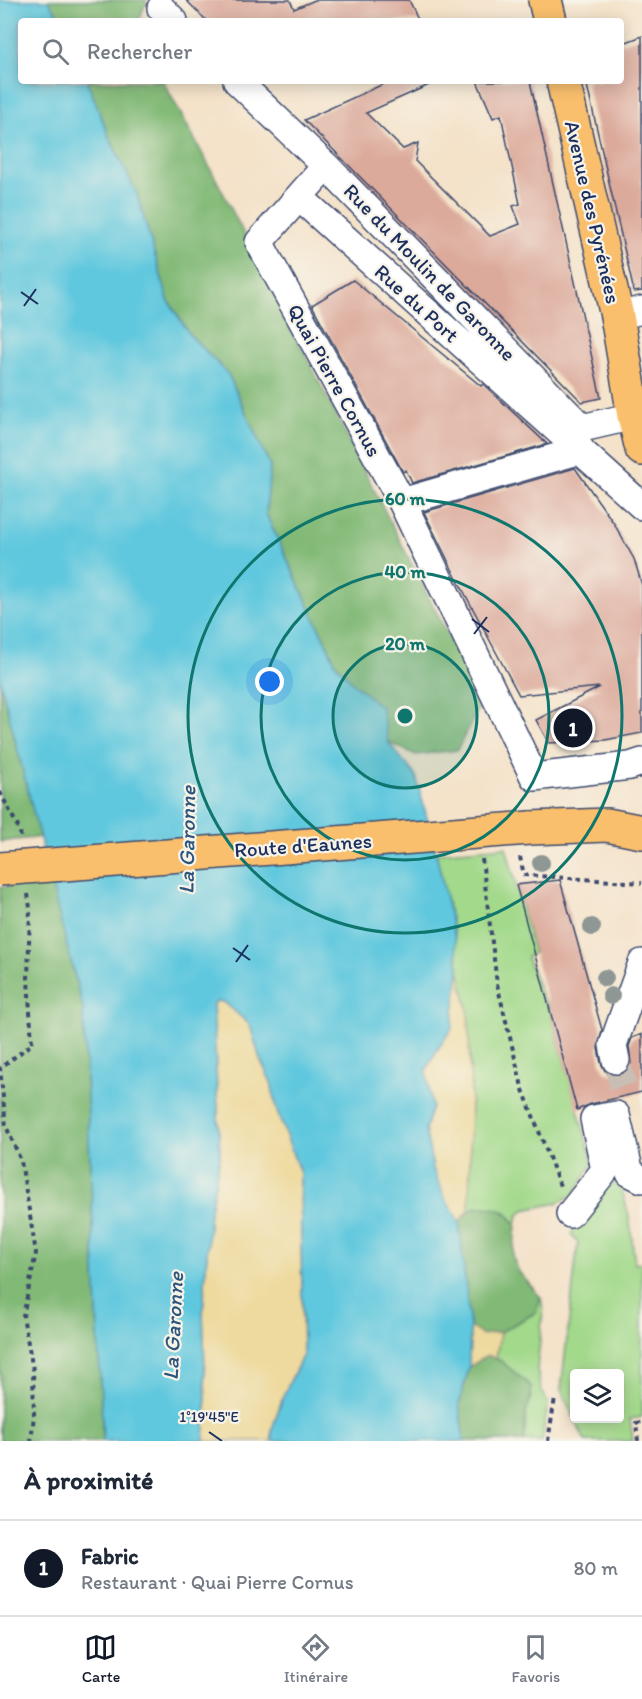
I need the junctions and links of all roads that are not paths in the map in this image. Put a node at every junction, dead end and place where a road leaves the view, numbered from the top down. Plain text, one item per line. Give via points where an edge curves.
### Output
1 (545, 0) edge
2 (549, 18) edge
3 (240, 84) edge
4 (564, 84) edge
5 (326, 166) junction
6 (299, 197) junction
7 (629, 313) edge
8 (634, 416) junction
9 (642, 449) edge
10 (581, 450) junction
11 (402, 502) junction
12 (642, 506) edge
13 (638, 767) edge
14 (642, 808) edge
15 (607, 825) junction
16 (642, 832) edge
17 (0, 869) edge
18 (642, 963) edge
19 (616, 1060) tunnel mouth
20 (626, 1095) tunnel mouth
21 (642, 1153) edge
22 (642, 1179) edge
23 (570, 1214) road end

1 - 2 main road
3 - 5 street, Rue du Moulin de Garonne
4 - 7 main road, Avenue des Pyrénées
5 - 6 street
5 - 8 street, Rue du Moulin de Garonne via 582,428
6 - 10 street, Rue du Port
6 - 11 street, Quai Pierre Cornus via 259,242
7 - 8 main road, Avenue des Pyrénées
8 - 9 main road, Avenue des Pyrénées
10 - 11 street
10 - 12 street, Rue du Port
11 - 13 street, Quai Pierre Cornus via 534,777
14 - 15 main road, Route d'Eaunes
15 - 16 main road, Route d'Eaunes
15 - 17 main road, Route d'Eaunes, bridge via 525,841
18 - 19 street via 613,1045
20 - 21 street
22 - 23 street via 630,1173 616,1115 594,1119 605,1170

